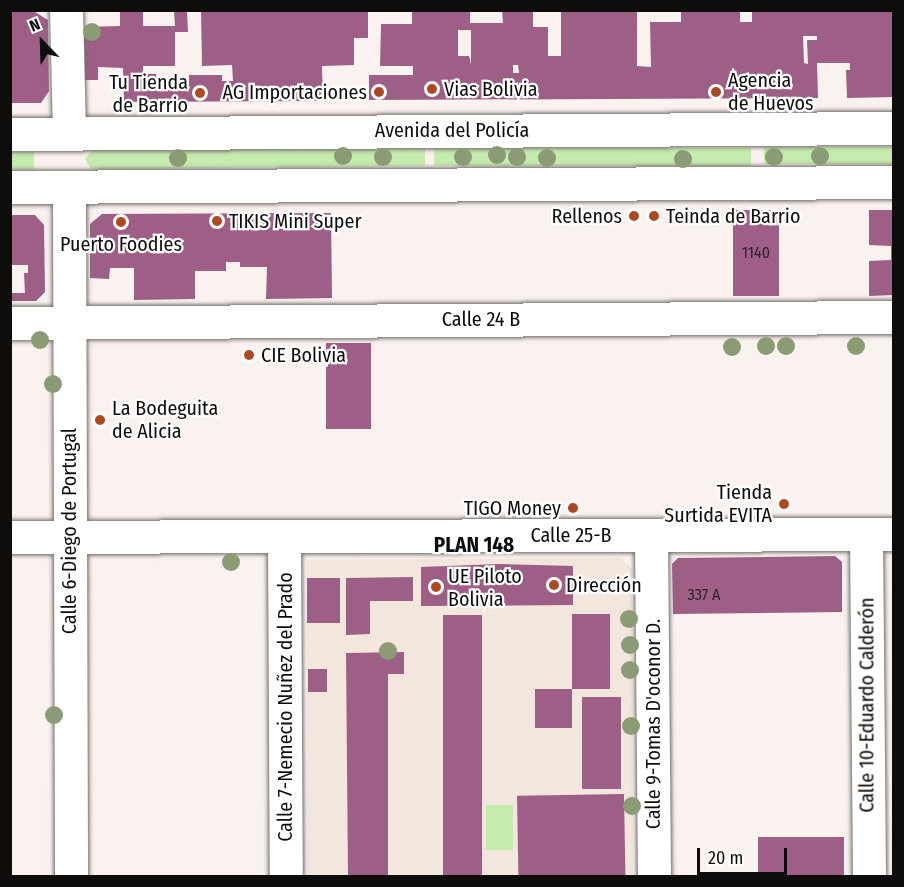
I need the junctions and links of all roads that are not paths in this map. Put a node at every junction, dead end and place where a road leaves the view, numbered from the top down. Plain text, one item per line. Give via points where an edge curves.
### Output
1 (66, 10) edge
2 (894, 128) edge
3 (10, 134) edge
4 (69, 134) junction
5 (894, 182) edge
6 (69, 186) junction
7 (10, 187) edge
8 (894, 317) edge
9 (69, 322) junction
10 (10, 323) edge
11 (880, 534) edge
12 (651, 535) junction
13 (10, 537) edge
14 (69, 537) junction
15 (284, 537) junction
16 (70, 876) edge
17 (286, 876) edge
18 (654, 876) edge
19 (869, 876) edge

1 - 4 street
2 - 4 street, Avenida del Policía
3 - 4 street, Avenida del Policía
4 - 6 street, Calle 6-Diego de Portugal
5 - 6 street
6 - 7 street
6 - 9 street, Calle 6-Diego de Portugal
8 - 9 street, Calle 24 B
9 - 10 street, Calle 24 B
9 - 14 street, Calle 6-Diego de Portugal
11 - 12 street, Calle 25-B
11 - 19 street, Calle 10-Eduardo Calderón
12 - 15 street, Calle 25-B
12 - 18 street, Calle 9-Tomas D'oconor D.
13 - 14 street, Calle 25-B
14 - 15 street, Calle 25-B
14 - 16 street, Calle 6-Diego de Portugal
15 - 17 street, Calle 7-Nemecio Nuñez del Prado

